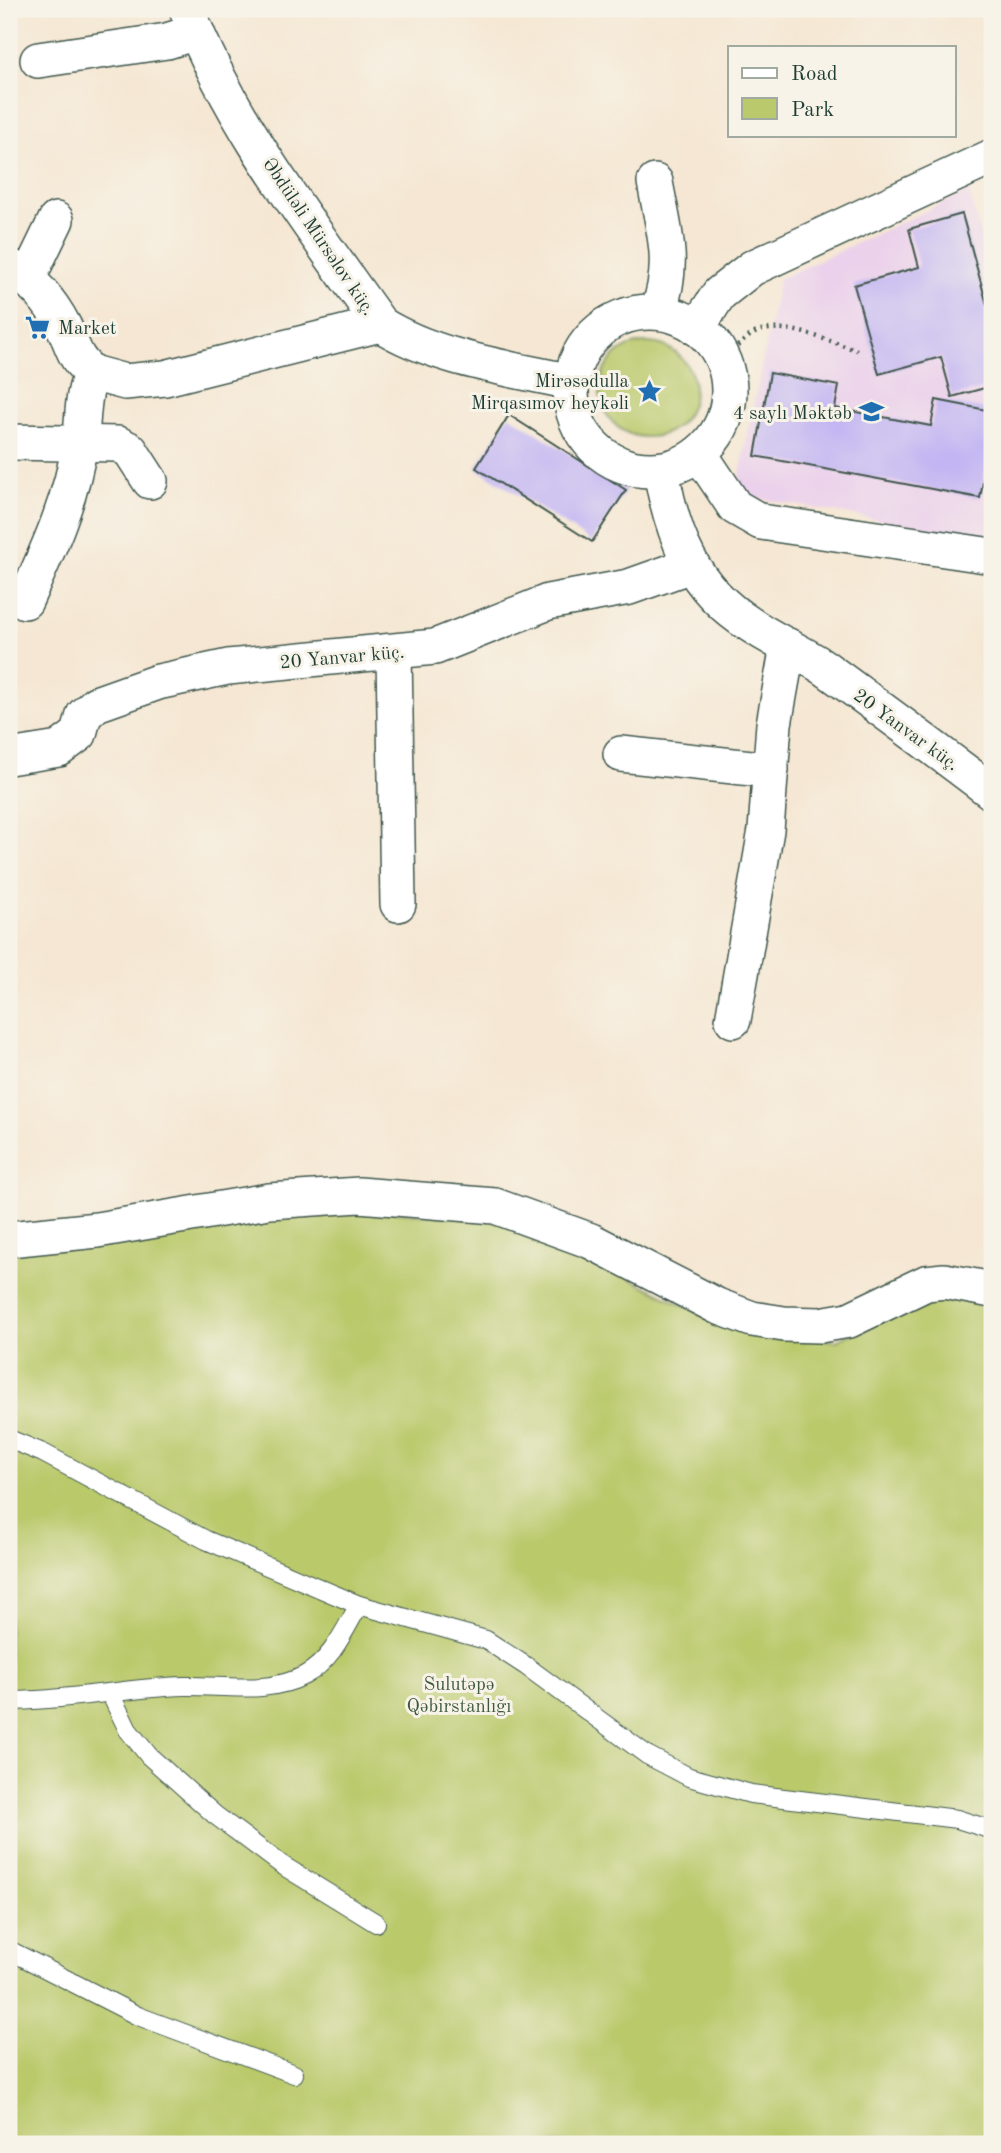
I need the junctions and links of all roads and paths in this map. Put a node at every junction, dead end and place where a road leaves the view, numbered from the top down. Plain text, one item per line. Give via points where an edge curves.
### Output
1 (191, 20) edge
2 (37, 60) dead end
3 (992, 157) edge
4 (655, 182) dead end
5 (56, 220) dead end
6 (18, 272) edge
7 (659, 313) junction
8 (380, 324) junction
9 (697, 328) junction
10 (857, 350) dead end
11 (722, 360) junction
12 (92, 373) junction
13 (571, 382) junction
14 (9, 442) edge
15 (80, 442) junction
16 (699, 453) junction
17 (661, 470) junction
18 (150, 481) dead end
19 (992, 556) edge
20 (691, 565) junction
21 (25, 601) dead end
22 (788, 646) junction
23 (394, 652) junction
24 (621, 754) dead end
25 (9, 757) edge
26 (771, 770) junction
27 (992, 792) edge
28 (398, 904) dead end
29 (733, 1020) dead end
30 (9, 1239) edge
31 (992, 1290) edge
32 (9, 1439) edge
33 (359, 1605) junction
34 (110, 1693) junction
35 (9, 1701) edge
36 (992, 1830) edge
37 (376, 1923) dead end
38 (9, 1950) edge
39 (294, 2074) dead end

1 - 2 street via 167,41
1 - 8 street, Əbdüləli Mürsəlov küç. via 274,171
3 - 9 street via 752,268 719,294
4 - 7 street via 670,267
5 - 6 street
6 - 12 street via 64,327 72,352
7 - 9 street via 679,317
7 - 13 street via 628,316 600,329 576,362
8 - 12 street via 165,378 125,382
8 - 13 street, Əbdüləli Mürsəlov küç. via 437,350
9 - 11 street
10 - 11 path via 783,329 769,330 753,334
11 - 16 street via 728,380 723,420
12 - 15 street via 85,387
13 - 17 street via 577,423 603,455 621,465
14 - 15 street
15 - 18 street via 118,444 130,450
15 - 21 street via 58,527
16 - 17 street
16 - 19 street via 735,506 761,522
17 - 20 street, 20 Yanvar küç. via 669,516
20 - 22 street, 20 Yanvar küç. via 729,610
20 - 23 street, 20 Yanvar küç. via 629,587 548,602 435,647
22 - 26 street
22 - 27 street, 20 Yanvar küç. via 822,666
23 - 25 street, 20 Yanvar küç. via 228,667 158,682 96,704 84,715 79,734 58,749
23 - 28 street
24 - 26 street
26 - 29 street via 759,877
30 - 31 street via 97,1230 269,1201 373,1196 495,1206 591,1241 717,1306 752,1319 820,1325 849,1320 926,1283 944,1280
32 - 33 lane via 206,1540
33 - 34 lane via 328,1658 303,1676 243,1688 184,1686
33 - 36 lane via 486,1640 647,1755 689,1777 751,1794 957,1819
34 - 35 lane
34 - 37 lane via 128,1730 149,1756 215,1815 282,1866
38 - 39 lane via 138,2015

